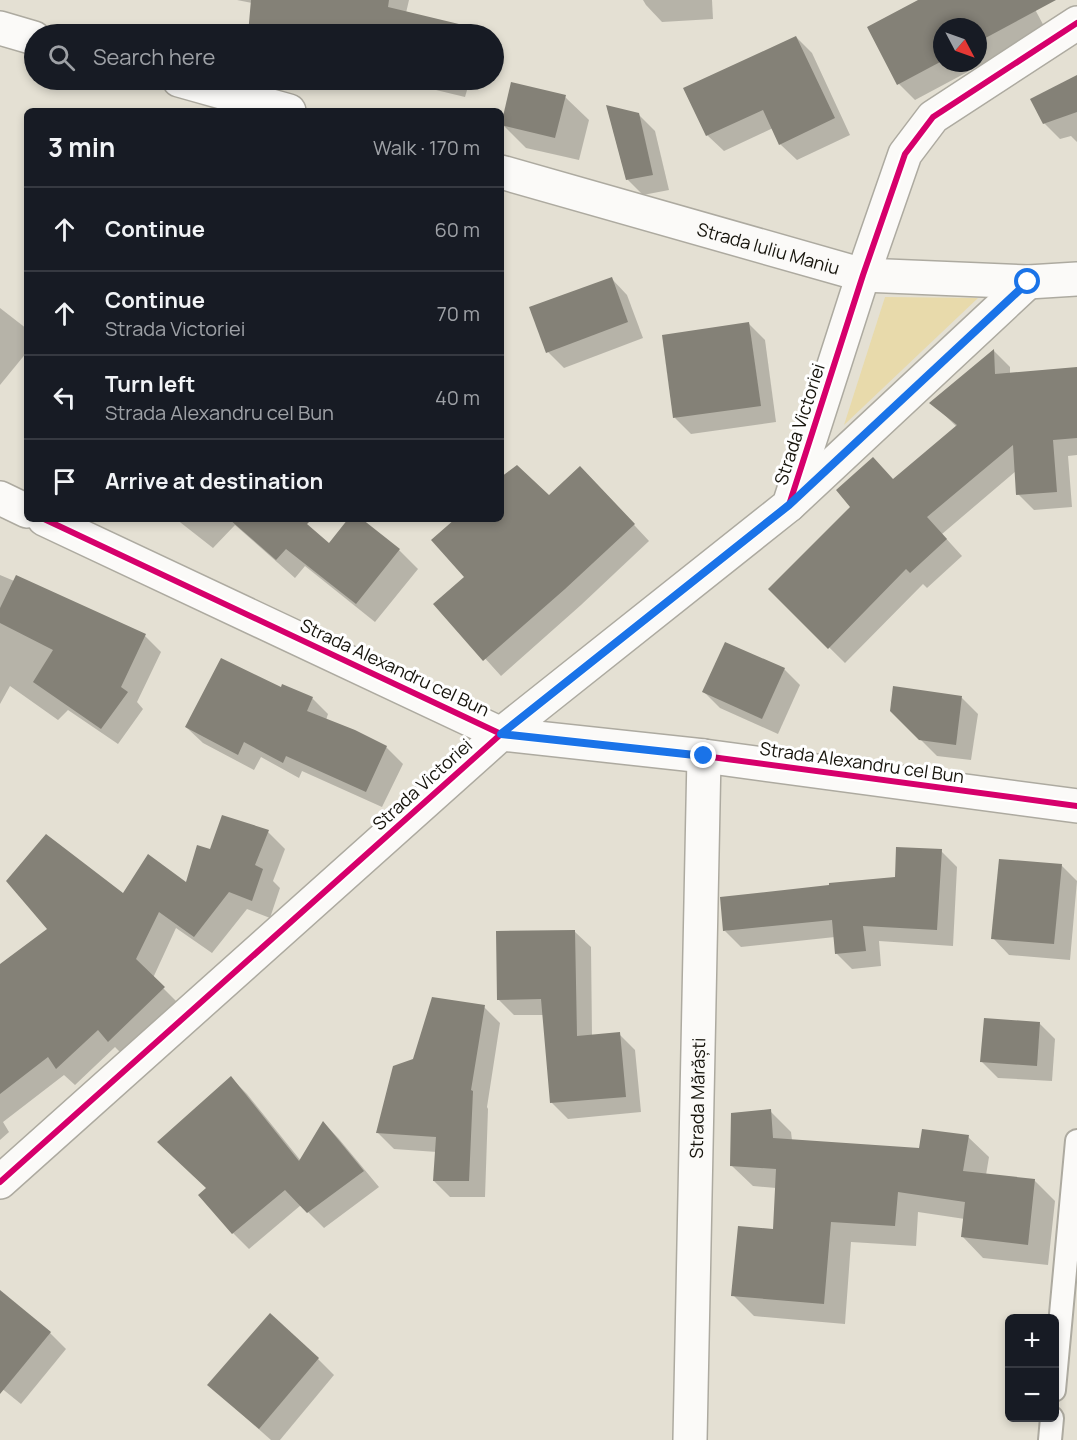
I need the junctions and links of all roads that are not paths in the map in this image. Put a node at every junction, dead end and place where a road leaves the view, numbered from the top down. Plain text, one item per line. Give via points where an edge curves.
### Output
1 (1077, 23) edge
2 (0, 28) edge
3 (24, 35) edge
4 (214, 90) edge
5 (278, 108) edge
6 (504, 173) edge
7 (862, 275) junction
8 (1077, 279) edge
9 (1028, 282) junction
10 (0, 498) edge
11 (789, 505) junction
12 (24, 510) edge
13 (50, 522) edge
14 (501, 734) junction
15 (704, 756) junction
16 (1077, 806) edge
17 (1077, 1141) edge
18 (0, 1182) edge
19 (1056, 1368) edge
20 (1052, 1422) edge
21 (690, 1440) edge
22 (1050, 1440) edge

1 - 7 street, Strada Victoriei via 933,117 905,154
2 - 3 street
4 - 5 street
6 - 7 street, Strada Iuliu Maniu
7 - 9 street, Strada Iuliu Maniu
7 - 11 street, Strada Victoriei
8 - 9 street, Strada Iuliu Maniu
9 - 11 street
10 - 12 street
11 - 14 street, Strada Victoriei
13 - 14 street, Strada Alexandru cel Bun
14 - 15 street, Strada Alexandru cel Bun
14 - 18 street, Strada Victoriei
15 - 16 street, Strada Alexandru cel Bun
15 - 21 street, Strada Mărăști
17 - 19 lane
20 - 22 lane

